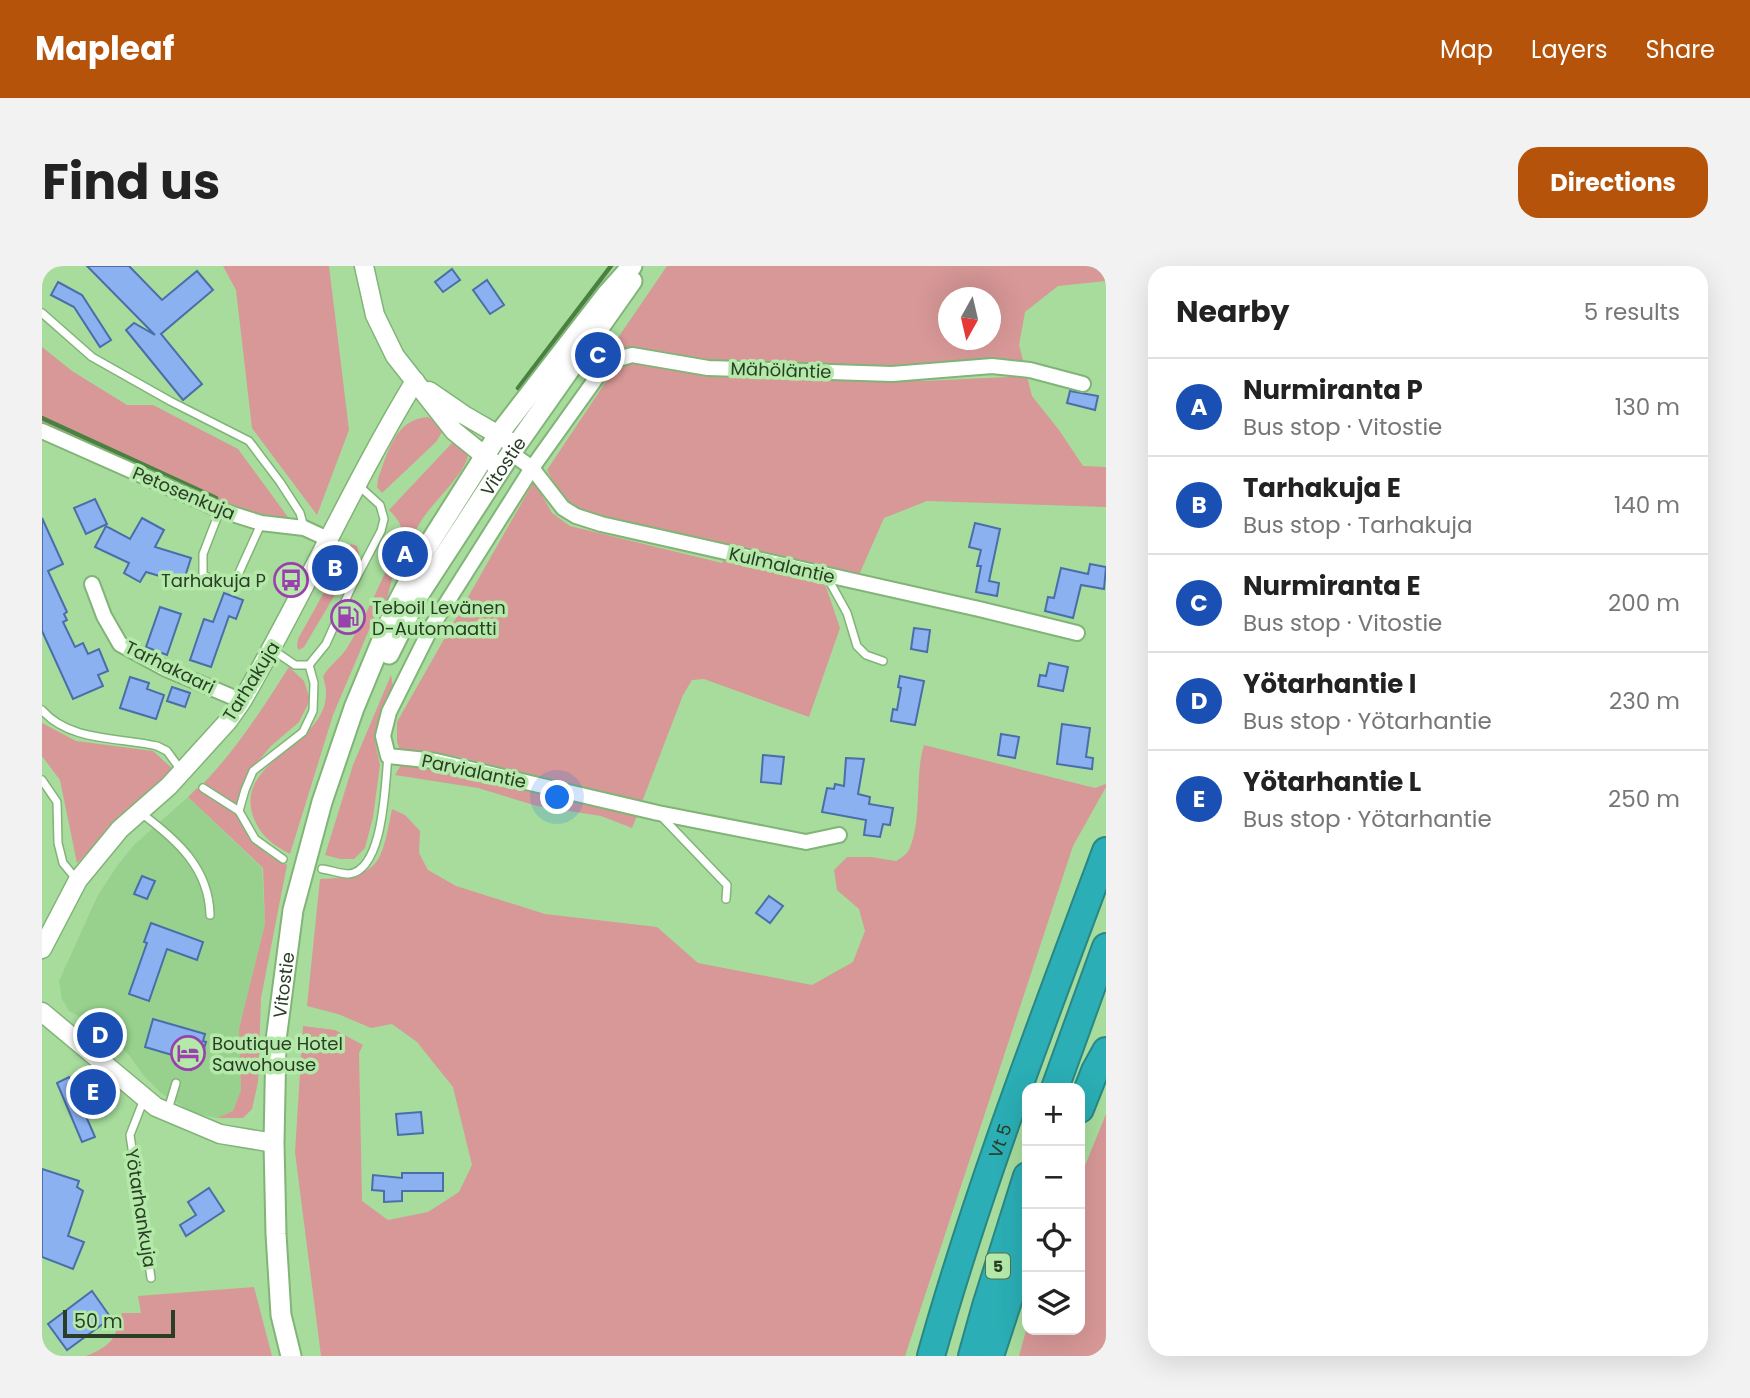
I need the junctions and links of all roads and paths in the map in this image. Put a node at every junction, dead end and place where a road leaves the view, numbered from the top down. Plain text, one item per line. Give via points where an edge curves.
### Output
1 (364, 266) edge
2 (632, 266) edge
3 (640, 266) edge
4 (42, 313) edge
5 (415, 381) junction
6 (1083, 384) dead end
7 (42, 430) edge
8 (498, 435) junction
9 (484, 454) junction
10 (510, 456) junction
11 (532, 468) junction
12 (356, 484) junction
13 (220, 510) junction
14 (261, 523) junction
15 (304, 528) junction
16 (330, 540) junction
17 (825, 575) junction
18 (92, 583) dead end
19 (1077, 633) dead end
20 (272, 649) junction
21 (883, 661) dead end
22 (309, 665) junction
23 (242, 701) junction
24 (354, 708) junction
25 (42, 710) edge
26 (388, 756) junction
27 (178, 766) dead end
28 (42, 780) edge
29 (203, 788) dead end
30 (239, 811) junction
31 (139, 812) junction
32 (658, 813) junction
33 (839, 835) dead end
34 (1106, 851) edge
35 (283, 859) dead end
36 (322, 869) dead end
37 (78, 880) junction
38 (726, 899) dead end
39 (210, 915) dead end
40 (1106, 947) edge
41 (42, 949) edge
42 (42, 1012) edge
43 (1106, 1051) edge
44 (176, 1083) dead end
45 (1057, 1083) edge
46 (1085, 1096) edge
47 (144, 1099) junction
48 (167, 1113) junction
49 (274, 1143) junction
50 (1022, 1192) edge
51 (1022, 1258) edge
52 (151, 1278) dead end
53 (290, 1356) edge
54 (931, 1356) edge
55 (972, 1356) edge
56 (990, 1356) edge

1 - 5 street via 375,315 395,356
2 - 8 main road, Vitostie
3 - 10 main road, Vitostie
4 - 15 lane via 92,357 249,441 300,513
5 - 8 street
5 - 9 street via 454,431
5 - 12 street, Tarhakuja
6 - 11 street, Mähöläntie via 992,366 892,374 708,368 632,355 615,360 597,377
7 - 13 street, Petosenkuja
8 - 9 main road, Vitostie
8 - 10 street
9 - 10 street
9 - 24 main road, Vitostie via 397,604
10 - 11 street, Kulmalantie
10 - 24 main road, Vitostie via 418,596 383,665
11 - 17 street, Kulmalantie via 563,508 576,516
11 - 26 street via 432,626 389,712 383,736
12 - 16 street, Tarhakuja
12 - 22 lane via 380,505 382,531 326,644
13 - 14 street, Petosenkuja
13 - 14 lane via 203,554 203,575 220,583 237,578
14 - 15 street, Petosenkuja
15 - 16 street, Petosenkuja
16 - 20 street, Tarhakuja
17 - 19 street, Kulmalantie
17 - 21 lane via 847,613 856,646 866,656
18 - 23 street, Tarhakaari via 120,644
20 - 22 lane via 295,664
20 - 23 street, Tarhakuja
22 - 30 lane via 313,711 303,732 253,771
23 - 31 street, Tarhakuja via 169,786
24 - 49 main road, Vitostie via 321,802 293,910 276,1040
25 - 27 lane via 61,726 86,735 157,746
26 - 32 street, Parvialantie via 436,761
26 - 36 lane via 377,843 367,865 350,874
28 - 37 lane via 57,802 63,863
29 - 30 lane
30 - 35 lane via 254,839
31 - 37 street, Tarhakuja
31 - 39 lane via 194,860 210,900
32 - 33 street, Parvialantie via 806,842
32 - 38 lane via 727,885
34 - 54 highway, Vt 5 / 5 via 963,1250
37 - 41 street, Tarhakuja
40 - 45 highway
42 - 47 street
43 - 46 highway
44 - 48 lane
47 - 48 street
47 - 52 lane, Yötarhankuja via 130,1135
48 - 49 street via 220,1134
49 - 53 main road, Vitostie via 281,1315
50 - 55 highway, Vt 5 / 5
51 - 56 highway

